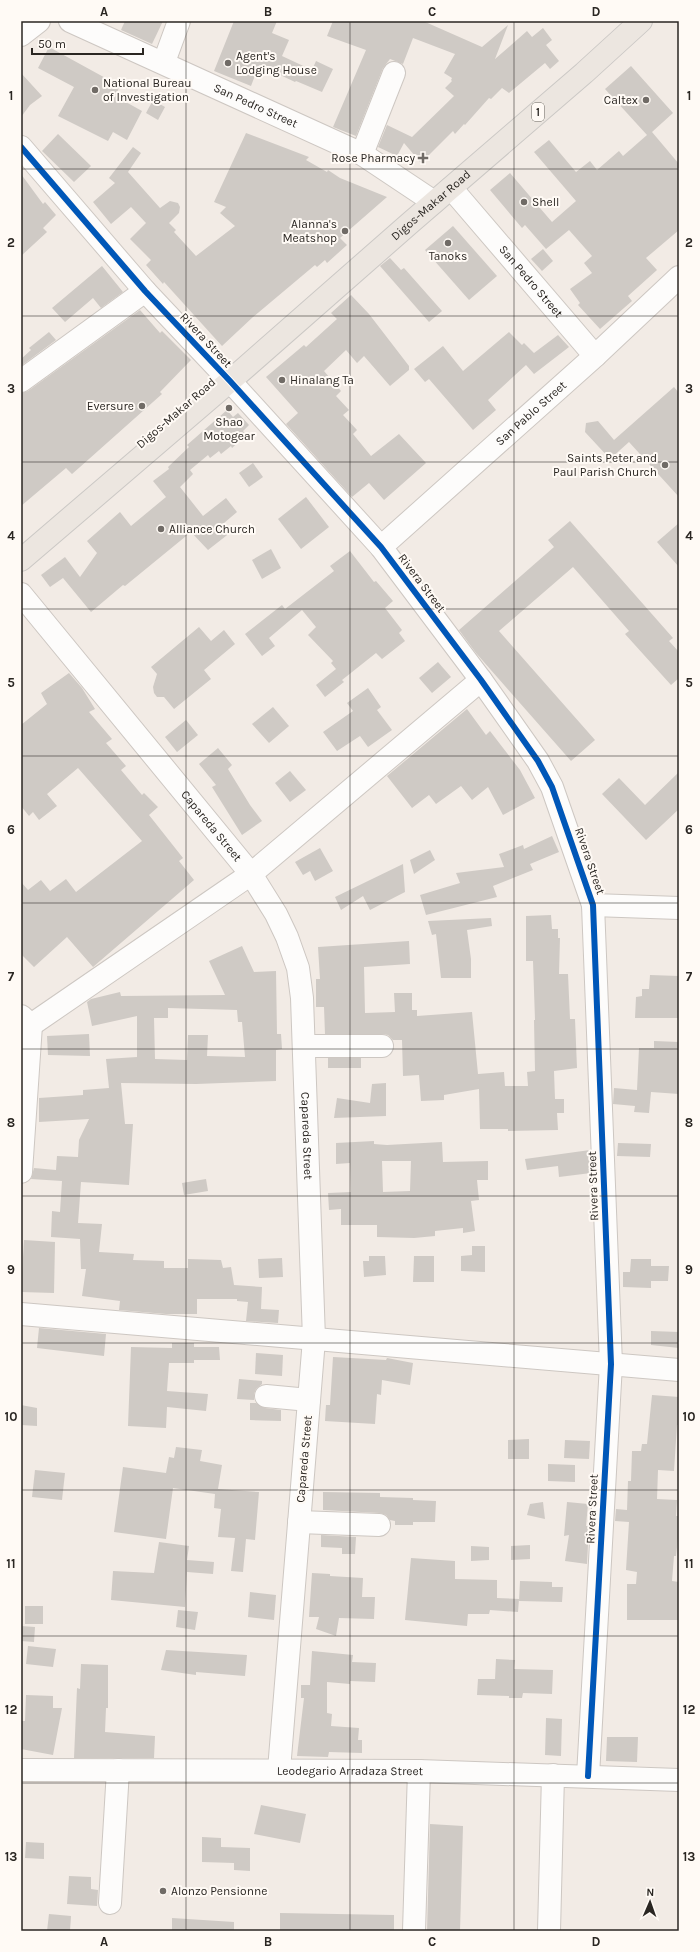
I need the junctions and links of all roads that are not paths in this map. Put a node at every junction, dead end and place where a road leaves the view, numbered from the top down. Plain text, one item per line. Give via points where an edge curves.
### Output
1 (39, 21) edge
2 (70, 21) edge
3 (179, 21) edge
4 (641, 21) edge
5 (21, 35) edge
6 (164, 62) junction
7 (394, 73) dead end
8 (21, 147) edge
9 (362, 154) junction
10 (451, 188) junction
11 (434, 202) junction
12 (679, 277) edge
13 (146, 292) junction
14 (595, 356) junction
15 (21, 381) edge
16 (230, 382) junction
17 (381, 547) junction
18 (21, 560) edge
19 (21, 594) edge
20 (481, 680) junction
21 (251, 874) junction
22 (593, 905) junction
23 (679, 908) edge
24 (26, 1021) edge
25 (304, 1046) junction
26 (382, 1046) dead end
27 (21, 1172) edge
28 (21, 1314) edge
29 (314, 1339) junction
30 (611, 1364) junction
31 (679, 1370) edge
32 (266, 1396) dead end
33 (309, 1400) junction
34 (299, 1522) junction
35 (380, 1525) dead end
36 (21, 1770) edge
37 (118, 1770) junction
38 (279, 1770) junction
39 (419, 1771) junction
40 (553, 1775) junction
41 (588, 1776) junction
42 (679, 1780) edge
43 (110, 1903) dead end
44 (414, 1931) edge
45 (549, 1931) edge

1 - 5 street
2 - 6 street, San Pedro Street
3 - 6 street
4 - 10 main road, Digos-Makar Road / 1
6 - 9 street, San Pedro Street
7 - 9 street
8 - 13 street, Rivera Street
9 - 11 street, San Pedro Street
10 - 11 main road, Digos-Makar Road / 1
10 - 14 street, San Pedro Street
11 - 16 main road, Digos-Makar Road / 1
12 - 14 street, San Pablo Street
13 - 15 street
13 - 16 street, Rivera Street
14 - 17 street, San Pablo Street
16 - 17 street, Rivera Street
16 - 18 main road, Digos-Makar Road / 1
17 - 20 street, Rivera Street
19 - 21 street, Capareda Street
20 - 21 street
20 - 22 street, Rivera Street via 538,761 552,787
21 - 24 street
21 - 25 street, Capareda Street via 276,914 298,968
22 - 23 street
22 - 30 street, Rivera Street
24 - 27 street
25 - 26 street
25 - 29 street, Capareda Street
28 - 29 street
29 - 30 street
29 - 33 street, Capareda Street
30 - 31 street
30 - 41 street, Rivera Street
32 - 33 street
33 - 34 street, Capareda Street
34 - 35 street
34 - 38 street, Capareda Street
36 - 37 street, Leodegario Arradaza Street
37 - 38 street, Leodegario Arradaza Street
37 - 43 street
38 - 39 street, Leodegario Arradaza Street
39 - 40 street, Leodegario Arradaza Street
39 - 44 street
40 - 41 street, Leodegario Arradaza Street
40 - 45 street
41 - 42 street, Leodegario Arradaza Street

